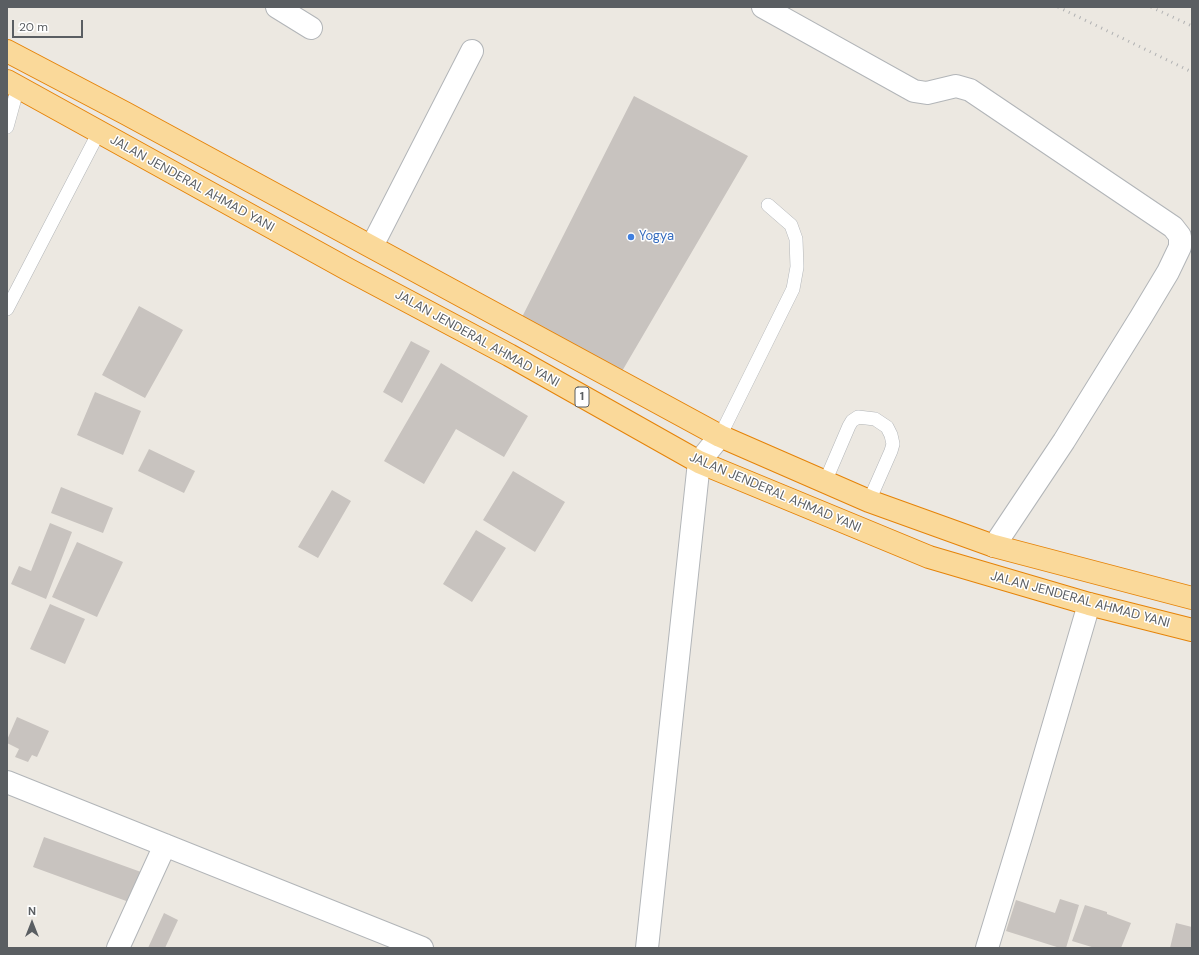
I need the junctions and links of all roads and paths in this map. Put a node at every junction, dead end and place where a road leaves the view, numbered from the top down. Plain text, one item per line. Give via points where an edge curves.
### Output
1 (277, 7) edge
2 (763, 7) edge
3 (311, 28) dead end
4 (472, 51) dead end
5 (7, 52) edge
6 (13, 84) edge
7 (7, 127) edge
8 (99, 132) junction
9 (768, 205) dead end
10 (372, 246) junction
11 (7, 309) edge
12 (720, 436) junction
13 (699, 462) junction
14 (825, 482) junction
15 (869, 501) junction
16 (994, 546) junction
17 (1192, 598) edge
18 (1089, 604) junction
19 (1192, 630) edge
20 (7, 782) edge
21 (165, 845) junction
22 (118, 948) edge
23 (422, 948) edge
24 (647, 948) edge
25 (987, 948) edge

1 - 3 street
2 - 16 street via 914,91 927,93 956,86 970,90 1173,227 1180,236 1180,247 1168,272 1141,317 1064,441
4 - 10 street
5 - 10 highway, 1
6 - 7 lane
6 - 8 highway, JALAN JENDERAL AHMAD YANI / 1
8 - 11 lane
8 - 13 highway, JALAN JENDERAL AHMAD YANI / 1 via 509,355
9 - 12 lane via 791,225 796,239 798,267 793,289
10 - 12 highway, 1
12 - 13 street
12 - 14 highway, 1
13 - 18 highway, JALAN JENDERAL AHMAD YANI / 1 via 929,557
13 - 24 street
14 - 15 highway, 1
14 - 15 lane via 852,421 858,418 875,420 887,427 892,444
15 - 16 highway, 1
16 - 17 highway, 1
18 - 19 highway, JALAN JENDERAL AHMAD YANI / 1
18 - 25 street
20 - 21 street
21 - 22 street
21 - 23 street

